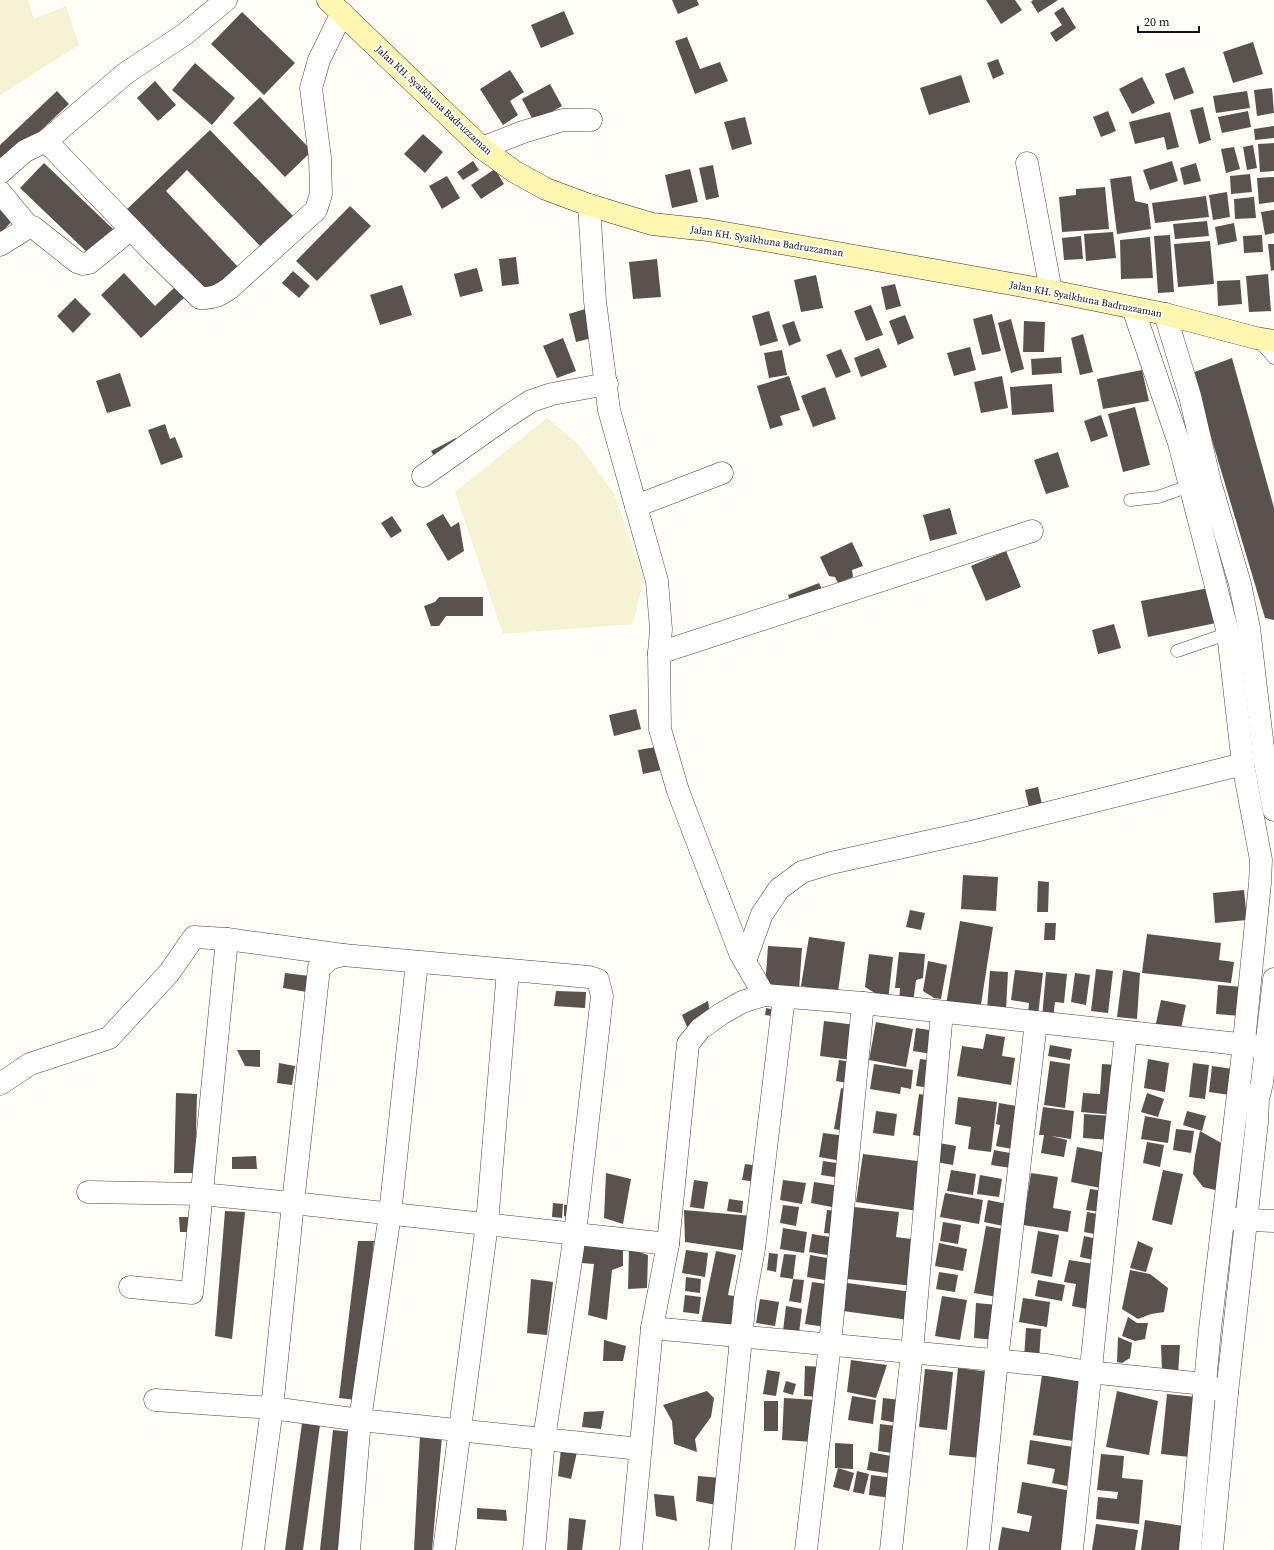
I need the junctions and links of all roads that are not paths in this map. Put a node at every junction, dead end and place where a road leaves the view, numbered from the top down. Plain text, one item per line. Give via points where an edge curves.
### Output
1 (226, 0) edge
2 (335, 7) edge
3 (591, 120) dead end
4 (46, 141) junction
5 (482, 148) junction
6 (1027, 163) dead end
7 (0, 173) edge
8 (0, 192) edge
9 (589, 205) junction
10 (29, 227) junction
11 (131, 229) junction
12 (0, 245) edge
13 (1051, 291) junction
14 (1133, 308) junction
15 (1165, 314) junction
16 (1265, 340) edge
17 (1274, 358) edge
18 (607, 384) junction
19 (722, 473) dead end
20 (423, 476) dead end
21 (1200, 484) junction
22 (1130, 500) dead end
23 (636, 506) junction
24 (1032, 532) dead end
25 (1249, 628) junction
26 (1228, 633) junction
27 (1176, 651) dead end
28 (659, 653) junction
29 (1243, 764) junction
30 (1274, 810) edge
31 (1268, 860) edge
32 (227, 939) junction
33 (343, 955) junction
34 (745, 961) junction
35 (417, 962) junction
36 (508, 970) junction
37 (1274, 978) edge
38 (774, 996) junction
39 (863, 1003) junction
40 (942, 1012) junction
41 (1036, 1022) junction
42 (1126, 1032) junction
43 (1244, 1044) junction
44 (1266, 1046) junction
45 (0, 1084) edge
46 (1266, 1100) edge
47 (88, 1192) dead end
48 (201, 1194) junction
49 (293, 1203) junction
50 (390, 1214) junction
51 (1223, 1219) junction
52 (1247, 1219) junction
53 (1274, 1220) edge
54 (487, 1224) junction
55 (574, 1234) junction
56 (668, 1244) junction
57 (130, 1286) dead end
58 (652, 1328) junction
59 (742, 1336) junction
60 (830, 1344) junction
61 (912, 1352) junction
62 (997, 1360) junction
63 (1089, 1372) junction
64 (1204, 1384) junction
65 (1227, 1394) junction
66 (155, 1400) dead end
67 (272, 1408) junction
68 (360, 1420) junction
69 (459, 1430) junction
70 (544, 1439) junction
71 (640, 1449) junction
72 (253, 1550) edge
73 (349, 1550) edge
74 (444, 1550) edge
75 (534, 1550) edge
76 (631, 1550) edge
77 (720, 1550) edge
78 (806, 1550) edge
79 (891, 1550) edge
80 (978, 1550) edge
81 (1072, 1550) edge
82 (1190, 1550) edge
83 (1212, 1550) edge

1 - 4 street via 185,34 126,73
2 - 5 main road, Jalan KH. Syaikhuna Badruzzaman
2 - 11 street via 311,88 320,158 321,194 316,210 230,288 209,299 200,298
3 - 5 street via 564,120
4 - 7 street via 25,151
4 - 11 street
5 - 9 main road, Jalan KH. Syaikhuna Badruzzaman via 540,186
6 - 13 street
8 - 10 street
9 - 13 main road, Jalan KH. Syaikhuna Badruzzaman via 652,224 708,230
9 - 18 street via 595,302
10 - 11 street via 33,227 83,264 89,263
10 - 12 street
13 - 14 main road, Jalan KH. Syaikhuna Badruzzaman
14 - 15 main road, Jalan KH. Syaikhuna Badruzzaman
14 - 21 street via 1179,443
15 - 16 main road, Jalan KH. Syaikhuna Badruzzaman
15 - 21 street via 1190,396
16 - 17 lane
18 - 20 street via 552,394 531,401
18 - 23 street via 609,410
19 - 23 street
21 - 22 lane via 1158,498
21 - 25 street via 1240,584
21 - 26 street
23 - 28 street via 656,581 661,629
24 - 28 street
25 - 26 lane
25 - 30 street via 1264,758
26 - 27 lane
26 - 29 street
28 - 34 street via 660,729 678,791
29 - 31 street
29 - 34 street via 802,872 779,889 762,914
31 - 43 street via 1260,883
32 - 33 street
32 - 45 street via 194,937 169,973 109,1038 30,1064
32 - 48 street
33 - 35 street
33 - 49 street via 330,958 319,968
34 - 38 street
35 - 36 street
35 - 50 street
36 - 54 street
36 - 55 street via 598,980 602,996
37 - 44 street
38 - 39 street
38 - 56 street via 742,1002 700,1029 688,1044
38 - 59 street via 754,1249 745,1298
39 - 40 street
39 - 60 street
40 - 41 street
40 - 61 street
41 - 42 street
41 - 62 street
42 - 43 street
42 - 63 street
43 - 44 street
43 - 51 street
44 - 46 street via 1262,1083
46 - 52 street via 1258,1122
47 - 48 street
48 - 49 street
48 - 57 street via 192,1293
49 - 50 street
49 - 67 street
50 - 54 street
50 - 68 street
51 - 52 street
51 - 64 street
52 - 53 street
52 - 65 street
54 - 55 street
54 - 69 street
55 - 56 street
55 - 70 street
56 - 58 street
58 - 59 street
58 - 71 street
59 - 60 street
59 - 77 street
60 - 61 street
60 - 78 street
61 - 62 street
61 - 79 street
62 - 63 street
62 - 80 street
63 - 64 street
63 - 81 street
64 - 65 street
64 - 82 street
65 - 83 street
66 - 67 street
67 - 68 street
67 - 72 street
68 - 69 street
68 - 73 street
69 - 70 street
69 - 74 street
70 - 71 street
70 - 75 street
71 - 76 street

